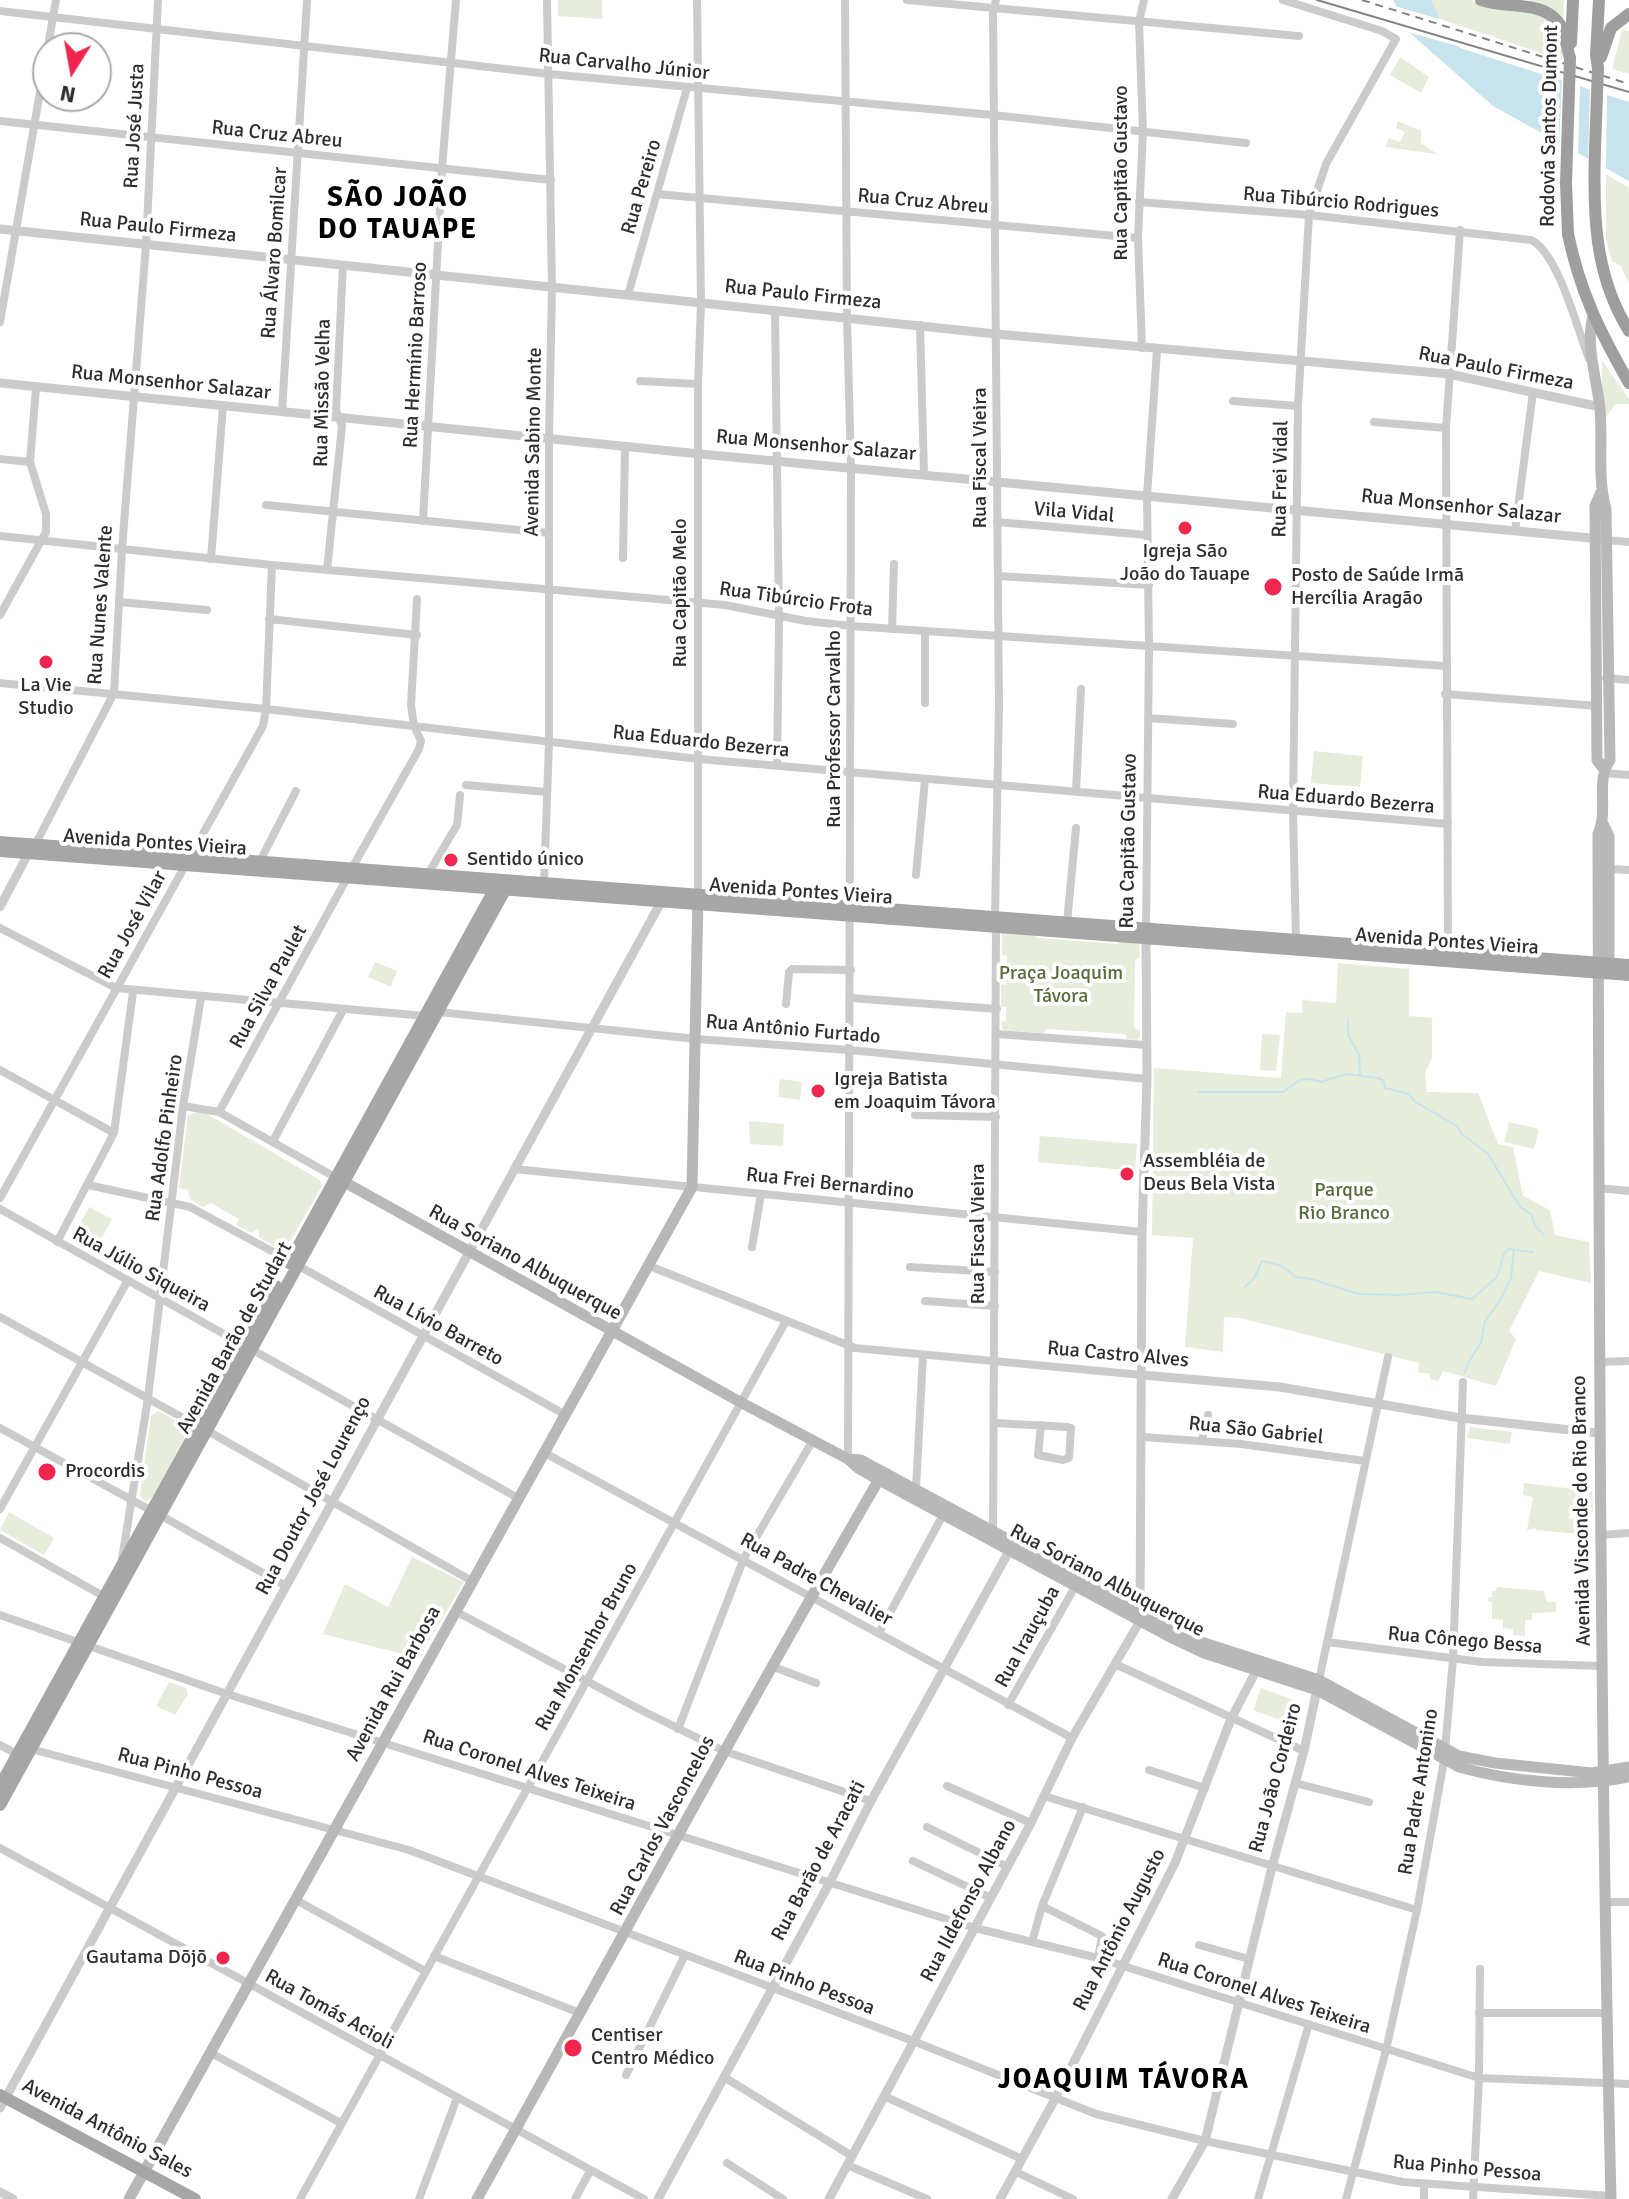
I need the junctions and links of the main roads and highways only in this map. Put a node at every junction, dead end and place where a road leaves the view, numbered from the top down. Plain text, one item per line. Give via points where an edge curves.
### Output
1 (1481, 0) edge
2 (1573, 0) edge
3 (1599, 0) edge
4 (1629, 14) edge
5 (1570, 58) junction
6 (1598, 68) junction
7 (1593, 316) junction
8 (1629, 331) edge
9 (1629, 383) edge
10 (1601, 539) junction
11 (1604, 771) junction
12 (1603, 824) junction
13 (0, 842) edge
14 (31, 849) junction
15 (0, 851) edge
16 (187, 861) junction
17 (350, 873) junction
18 (499, 886) junction
19 (698, 900) junction
20 (996, 922) junction
21 (1146, 934) junction
22 (1629, 965) edge
23 (1604, 968) junction
24 (1629, 975) edge
25 (340, 1179) junction
26 (692, 1187) joint
27 (610, 1330) junction
28 (881, 1476) junction
29 (156, 1513) junction
30 (993, 1535) junction
31 (1012, 1546) junction
32 (1141, 1616) junction
33 (84, 1644) junction
34 (1206, 1649) junction
35 (1318, 1685) junction
36 (1629, 1767) edge
37 (1604, 1776) junction
38 (1629, 1777) edge
39 (0, 1786) edge
40 (0, 1805) edge
41 (2, 2100) edge
42 (144, 2171) junction
43 (1611, 2197) edge
44 (129, 2199) edge
45 (195, 2199) edge
46 (477, 2199) edge

1 - 5 highway via 1549,14 1559,22
2 - 5 highway, Rodovia Santos Dumont
3 - 6 highway
4 - 6 highway via 1611,28
5 - 7 highway, Rodovia Santos Dumont, bridge via 1568,234
6 - 8 highway, bridge via 1596,234 1601,265
7 - 9 highway, Rodovia Santos Dumont
7 - 10 main road, Avenida Visconde do Rio Branco via 1589,332 1600,407 1601,492 1595,506
10 - 11 main road, Avenida Visconde do Rio Branco via 1610,679 1610,760
10 - 11 main road, Avenida Visconde do Rio Branco via 1597,760
11 - 12 main road, Avenida Visconde do Rio Branco
12 - 23 main road, Avenida Visconde do Rio Branco via 1598,834
12 - 23 main road, Avenida Visconde do Rio Branco via 1609,836
13 - 14 main road, Avenida Pontes Vieira
14 - 15 main road, Avenida Pontes Vieira
14 - 16 main road, Avenida Pontes Vieira
16 - 17 main road, Avenida Pontes Vieira
16 - 17 main road, Avenida Pontes Vieira via 260,861
17 - 18 main road, Avenida Pontes Vieira
17 - 18 main road, Avenida Pontes Vieira via 428,874
18 - 19 main road, Avenida Pontes Vieira via 661,902
18 - 19 main road, Avenida Pontes Vieira via 544,883
18 - 25 main road, Avenida Barão de Studart
18 - 25 main road, Avenida Barão de Studart via 438,1012
19 - 20 main road, Avenida Pontes Vieira
19 - 26 main road, Rua Capitão Melo
20 - 21 main road, Avenida Pontes Vieira
20 - 21 main road, Avenida Pontes Vieira via 1067,923
21 - 23 main road, Avenida Pontes Vieira
21 - 23 main road, Avenida Pontes Vieira via 1296,940
22 - 23 main road
23 - 24 main road
23 - 37 main road, Avenida Visconde do Rio Branco via 1598,1188
25 - 27 main road, Rua Soriano Albuquerque
25 - 29 main road, Avenida Barão de Studart
26 - 27 main road, Avenida Rui Barbosa
27 - 28 main road, Rua Soriano Albuquerque
27 - 42 main road, Avenida Rui Barbosa
28 - 30 main road, Rua Soriano Albuquerque via 916,1489
28 - 30 main road, Rua Soriano Albuquerque via 943,1515
28 - 46 main road, Rua Carlos Vasconcelos
29 - 33 main road, Avenida Barão de Studart
29 - 33 main road, Avenida Barão de Studart via 120,1569
30 - 31 main road, Rua Soriano Albuquerque
31 - 32 main road, Rua Soriano Albuquerque
31 - 32 main road, Rua Soriano Albuquerque
32 - 34 main road, Rua Soriano Albuquerque
33 - 39 main road, Avenida Barão de Studart
33 - 40 main road, Avenida Barão de Studart
34 - 35 main road, Rua Soriano Albuquerque
34 - 35 main road, Rua Soriano Albuquerque via 1256,1671
35 - 37 main road, Rua Soriano Albuquerque via 1445,1755
36 - 37 main road
37 - 38 main road
37 - 43 main road, Avenida Visconde do Rio Branco
41 - 42 main road, Avenida Antônio Sales
42 - 44 main road, Avenida Rui Barbosa
42 - 45 main road, Avenida Antônio Sales

